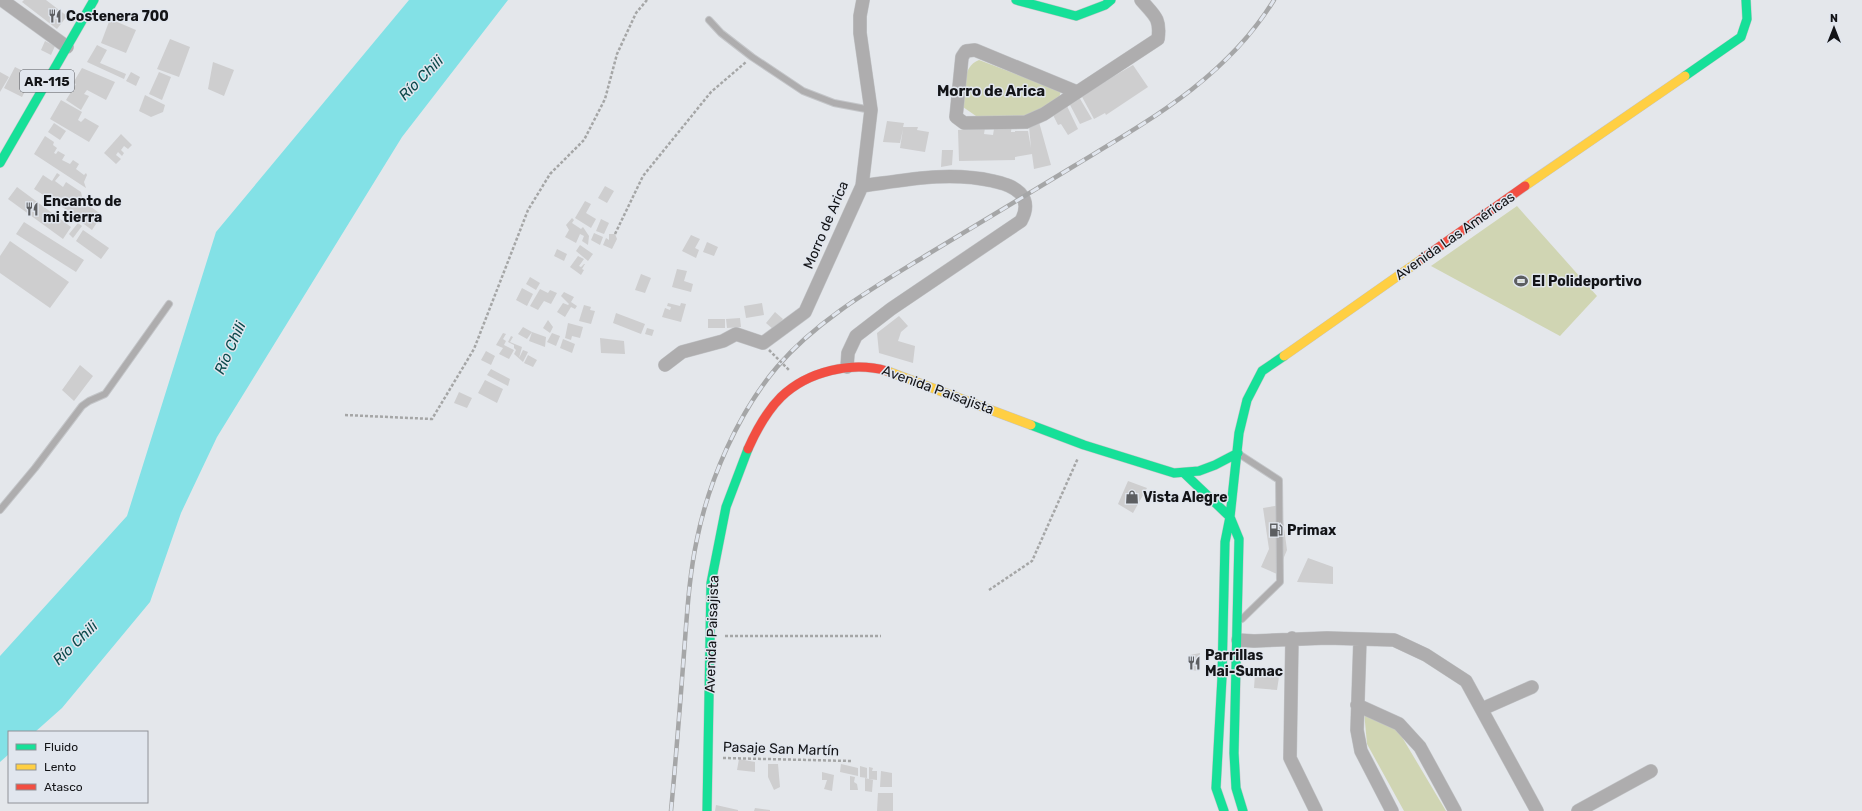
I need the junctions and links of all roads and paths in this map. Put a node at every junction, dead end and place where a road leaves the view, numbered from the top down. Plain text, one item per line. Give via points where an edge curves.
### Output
1 (2, 0) edge
2 (94, 0) edge
3 (647, 0) edge
4 (863, 0) edge
5 (1016, 0) edge
6 (1111, 0) edge
7 (1140, 0) edge
8 (1746, 0) edge
9 (709, 20) dead end
10 (67, 47) junction
11 (752, 57) junction
12 (1077, 92) junction
13 (871, 110) junction
14 (0, 163) edge
15 (862, 186) junction
16 (615, 234) dead end
17 (168, 304) dead end
18 (766, 346) junction
19 (665, 365) dead end
20 (847, 367) junction
21 (789, 370) dead end
22 (345, 415) dead end
23 (1084, 445) junction
24 (1238, 453) junction
25 (1185, 474) junction
26 (0, 510) edge
27 (1230, 517) junction
28 (989, 590) dead end
29 (1238, 623) junction
30 (711, 636) junction
31 (881, 636) dead end
32 (1292, 638) junction
33 (1360, 639) junction
34 (1238, 640) junction
35 (1532, 687) dead end
36 (1357, 705) junction
37 (1482, 709) junction
38 (709, 757) junction
39 (852, 761) dead end
40 (1651, 771) dead end
41 (707, 811) edge
42 (1224, 811) edge
43 (1243, 811) edge
44 (1316, 811) edge
45 (1392, 811) edge
46 (1455, 811) edge
47 (1537, 811) edge
48 (1578, 811) edge

1 - 10 street
2 - 10 main road, AR-115
3 - 22 path via 636,13 617,54 605,99 584,140 550,174 528,210 474,349 432,419
4 - 13 street, Morro de Arica via 860,33
5 - 6 main road via 1076,16
7 - 12 street via 1160,26 1158,39
8 - 24 main road, Avenida Las Américas via 1748,19 1741,37 1262,371 1247,400 1239,434
9 - 11 lane via 720,33
10 - 14 main road, AR-115
11 - 13 lane via 803,91 834,103
11 - 16 path via 711,92 644,176
12 - 12 street via 975,50 966,51 962,57 956,117 964,123 1026,122 1044,114
13 - 15 street, Morro de Arica
15 - 18 street, Morro de Arica via 805,312
15 - 20 street via 922,177 980,178 1012,186 1023,197 1026,208 1021,221 891,309 856,336 848,353
17 - 26 lane via 105,394 82,406
18 - 19 street via 736,334 723,341 682,352
18 - 21 path, bridge
20 - 23 main road, Avenida Paisajista via 877,368 902,375
20 - 30 main road, Avenida Paisajista via 824,372 781,397 764,419 748,448 726,507 712,576
23 - 25 main road, Avenida Paisajista via 1160,470
23 - 28 path via 1032,561
24 - 25 main road, Avenida Paisajista via 1211,467
24 - 27 main road, Avenida Las Américas
24 - 29 lane via 1279,480 1280,582
25 - 27 main road
27 - 29 main road, Avenida Las Américas via 1239,539
27 - 42 main road, Avenida Las Américas via 1225,542 1216,788
29 - 34 main road, Avenida Las Américas
30 - 31 path
30 - 38 main road, Avenida Paisajista
32 - 33 street
32 - 34 street
32 - 44 street via 1290,758
33 - 36 street
33 - 37 street via 1394,640 1426,655 1466,681
34 - 43 main road, Avenida Las Américas via 1234,753 1236,788
35 - 37 street
36 - 45 street via 1357,730 1361,751
36 - 46 street via 1399,724 1420,748
37 - 47 street
38 - 39 path, Pasaje San Martín
38 - 41 main road, Avenida Paisajista
40 - 48 street

